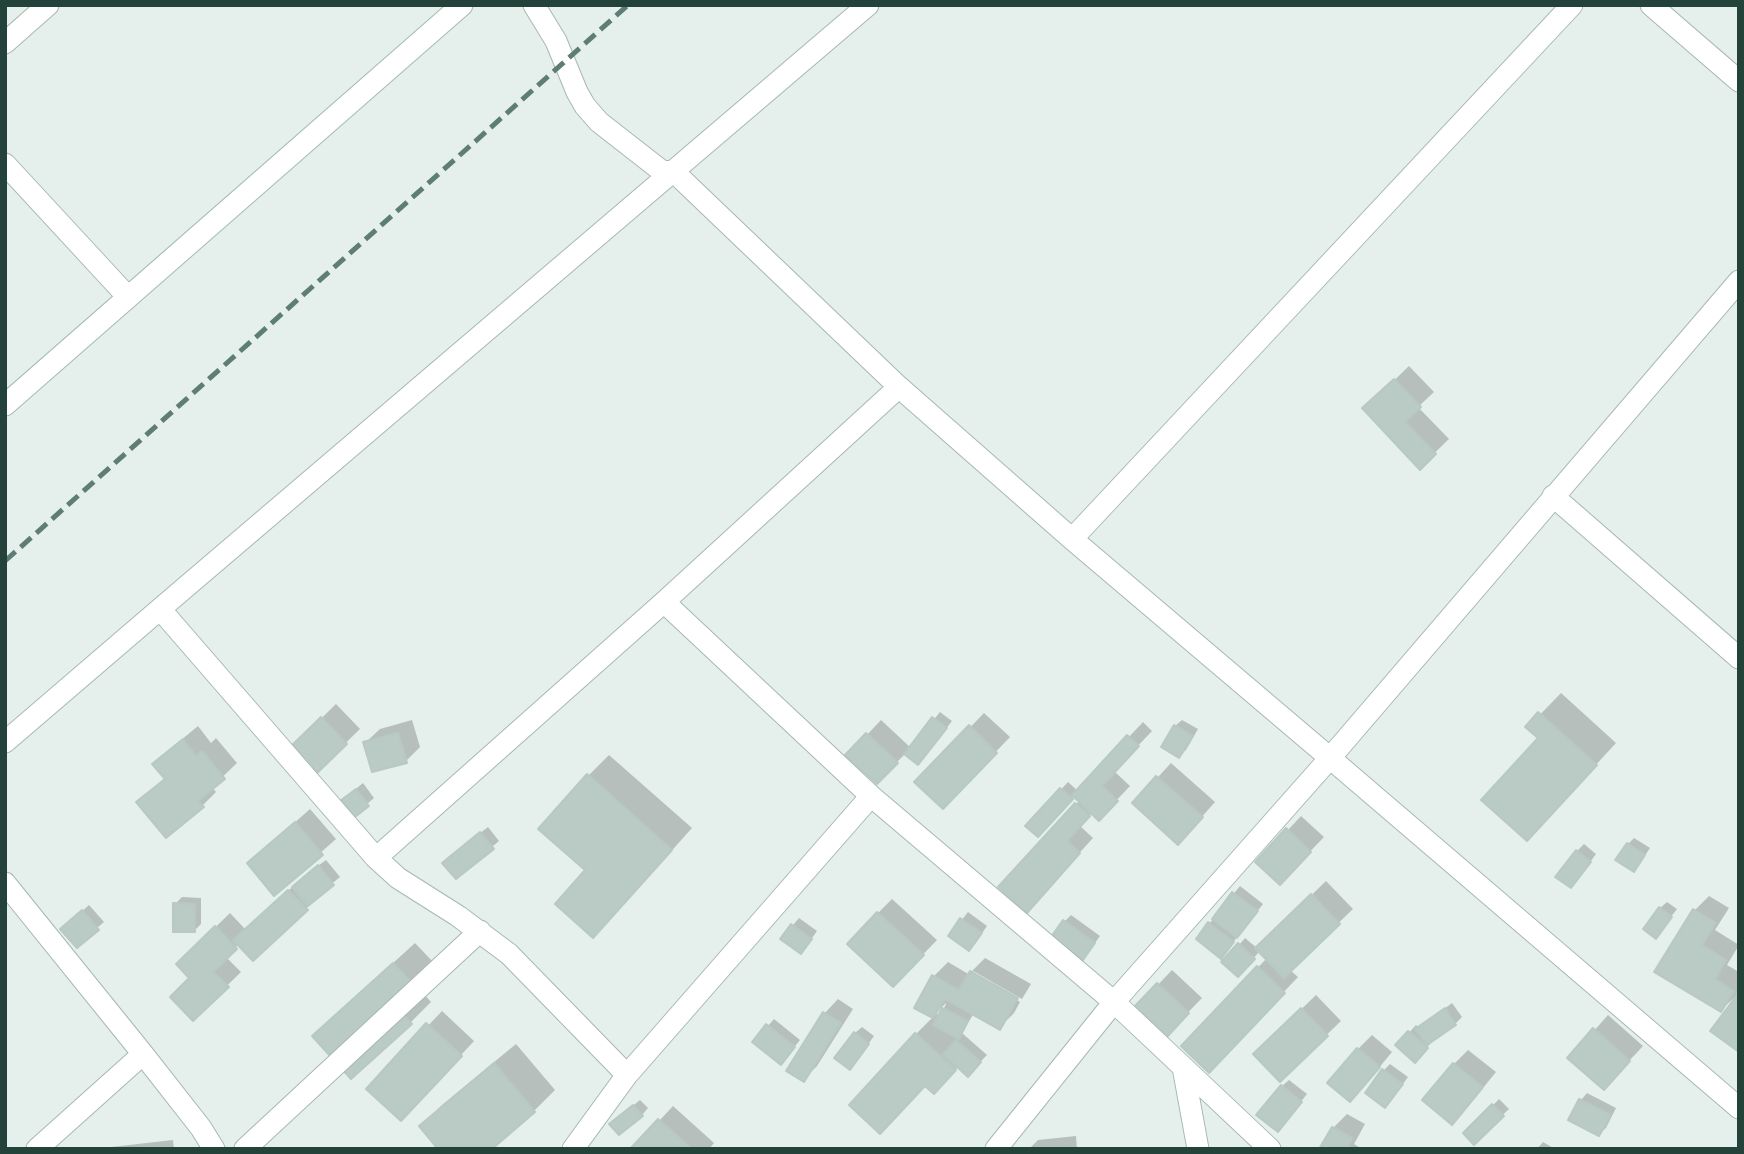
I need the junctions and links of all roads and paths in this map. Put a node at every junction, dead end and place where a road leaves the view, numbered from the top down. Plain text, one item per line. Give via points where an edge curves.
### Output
1 (48, 5) edge
2 (462, 5) edge
3 (534, 5) edge
4 (868, 5) edge
5 (1572, 5) edge
6 (1651, 5) edge
7 (5, 43) edge
8 (1739, 81) edge
9 (5, 163) edge
10 (673, 171) junction
11 (1739, 281) edge
12 (128, 297) junction
13 (899, 387) junction
14 (5, 405) edge
15 (1553, 496) junction
16 (1072, 539) junction
17 (664, 603) junction
18 (160, 609) junction
19 (1736, 650) edge
20 (5, 743) edge
21 (1330, 758) junction
22 (871, 796) junction
23 (376, 858) junction
24 (5, 883) edge
25 (480, 931) junction
26 (1114, 1002) junction
27 (143, 1054) junction
28 (1183, 1067) junction
29 (627, 1075) junction
30 (1739, 1108) edge
31 (585, 1144) edge
32 (37, 1149) edge
33 (214, 1149) edge
34 (245, 1149) edge
35 (996, 1149) edge
36 (1198, 1149) edge
37 (1270, 1149) edge

1 - 7 street
2 - 12 street
3 - 10 street via 585,106 663,172
4 - 10 street
5 - 16 street
6 - 8 street
9 - 12 street
10 - 13 street
10 - 18 street
11 - 15 street
12 - 14 street
13 - 16 street
13 - 17 street
15 - 19 street
15 - 21 street
16 - 21 street
17 - 22 street
17 - 23 street
18 - 20 street
18 - 23 street
21 - 26 street
21 - 30 street
22 - 26 street
22 - 29 street
23 - 25 street via 398,878
24 - 27 street
25 - 29 street via 509,954
25 - 34 street
26 - 28 street
26 - 35 street
27 - 32 street
27 - 33 street
28 - 36 street
28 - 37 street
29 - 31 street

